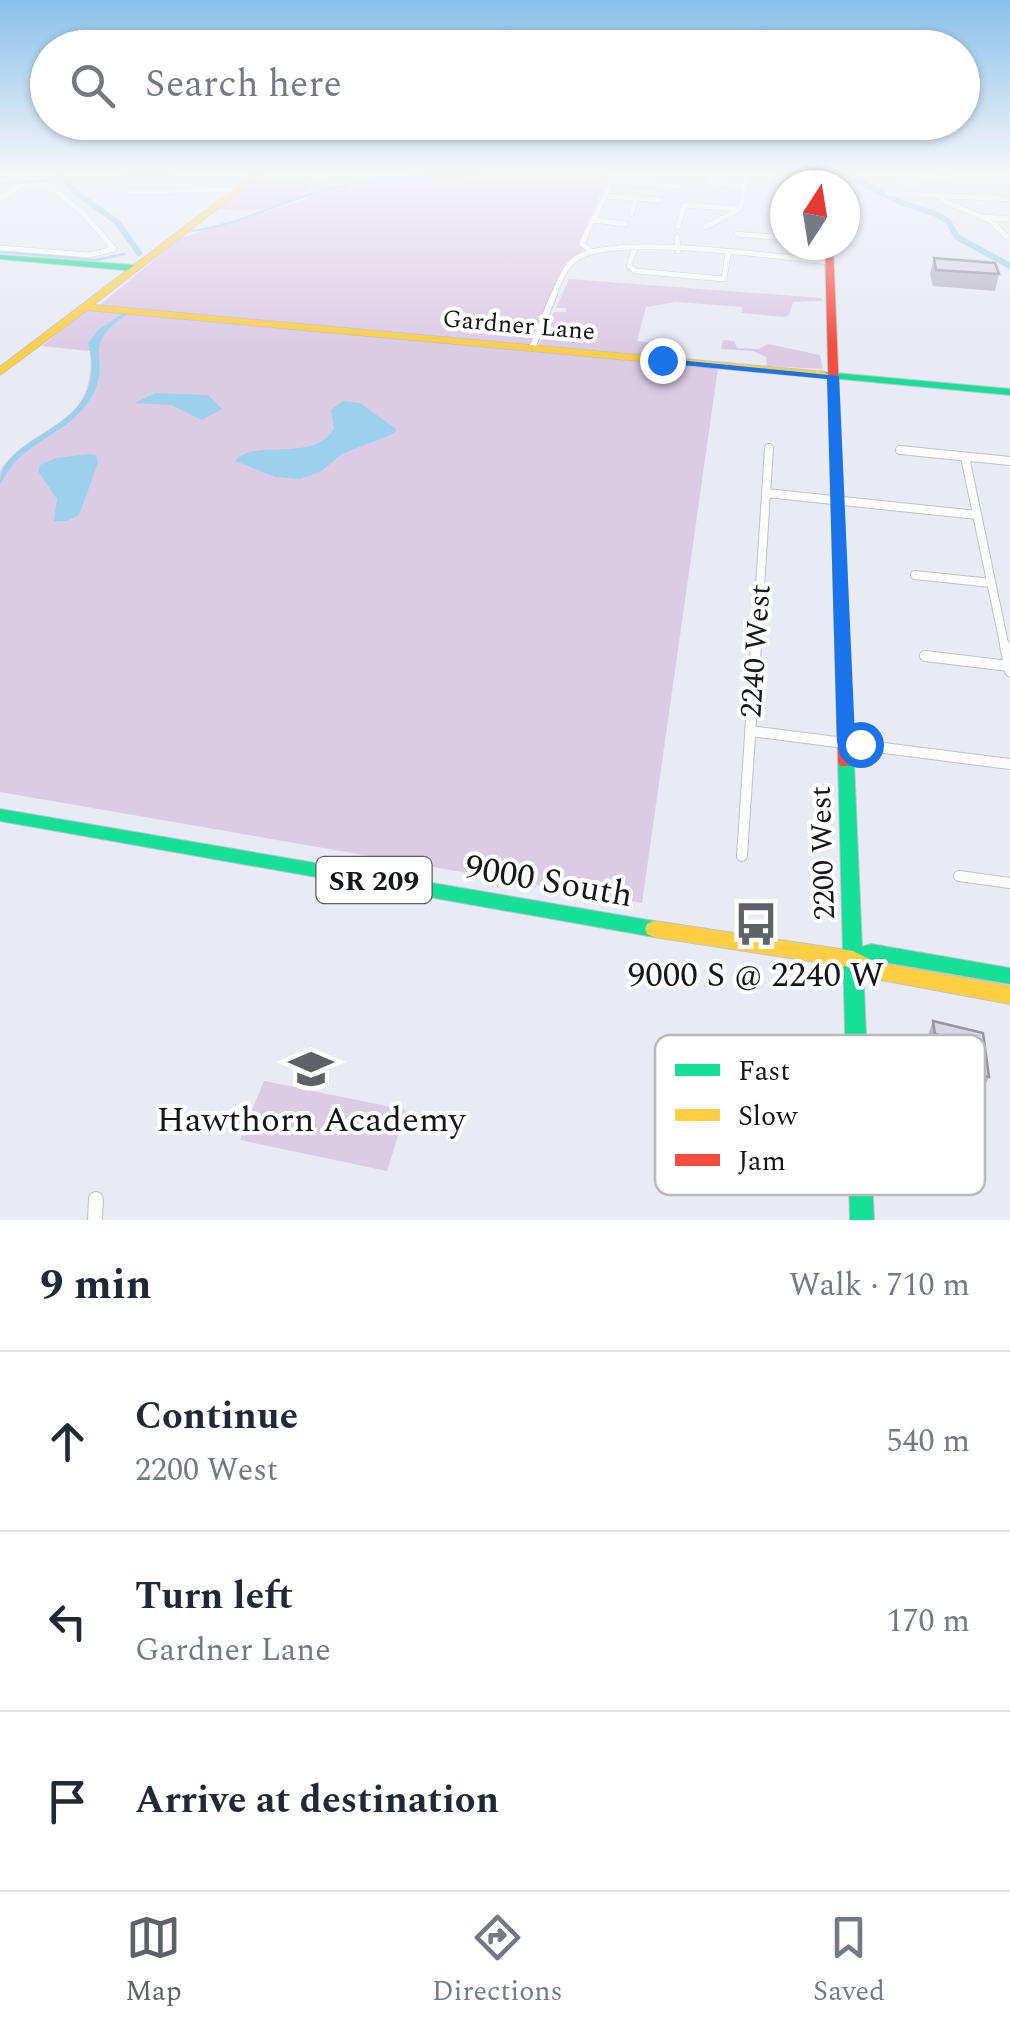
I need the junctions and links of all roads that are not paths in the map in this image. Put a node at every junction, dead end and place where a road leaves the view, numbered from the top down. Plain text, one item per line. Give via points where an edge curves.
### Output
1 (101, 231) edge
2 (182, 231) edge
3 (588, 231) edge
4 (738, 234) dead end
5 (677, 237) dead end
6 (770, 237) edge
7 (0, 248) edge
8 (635, 248) junction
9 (591, 251) junction
10 (678, 251) junction
11 (728, 254) junction
12 (0, 257) edge
13 (830, 262) joint
14 (134, 268) junction
15 (84, 307) junction
16 (532, 348) junction
17 (0, 372) edge
18 (833, 376) junction
19 (1010, 392) edge
20 (769, 447) dead end
21 (900, 450) dead end
22 (964, 457) junction
23 (1010, 461) edge
24 (766, 492) junction
25 (838, 500) junction
26 (977, 515) junction
27 (915, 574) dead end
28 (991, 583) junction
29 (925, 656) dead end
30 (1010, 669) edge
31 (750, 730) junction
32 (846, 743) junction
33 (1010, 764) edge
34 (0, 815) edge
35 (742, 856) dead end
36 (959, 876) dead end
37 (1010, 883) edge
38 (853, 959) junction
39 (1010, 976) edge
40 (1010, 995) edge
41 (856, 1035) edge
42 (861, 1195) edge
43 (96, 1199) dead end
44 (95, 1220) edge
45 (862, 1220) edge

1 - 7 street via 114,250 89,255
2 - 14 street
3 - 9 street via 582,245
4 - 6 street
5 - 10 street
8 - 9 street
8 - 10 street
8 - 11 street via 629,266 636,271 724,280
9 - 16 street via 572,261
10 - 11 street
11 - 13 street
12 - 14 street
13 - 18 street, 2200 West
14 - 15 street
15 - 16 street, Gardner Lane
15 - 17 street
16 - 18 street, Gardner Lane
18 - 19 street, Gardner Lane
18 - 25 street, 2200 West
20 - 24 street, 2240 West
21 - 22 street
22 - 23 street
22 - 26 street
24 - 25 street
24 - 31 street, 2240 West
25 - 26 street
25 - 32 street, 2200 West
26 - 28 street
27 - 28 street
28 - 30 street
29 - 30 street
31 - 32 street
31 - 35 street, 2240 West
32 - 33 street
32 - 38 street, 2200 West
34 - 38 street, 9000 South / SR 209
36 - 37 street
38 - 39 street, 9000 South / SR 209 via 871,952
38 - 40 street, 9000 South / SR 209 via 871,970
38 - 41 street, 2200 West
42 - 45 street, 2200 West
43 - 44 street

